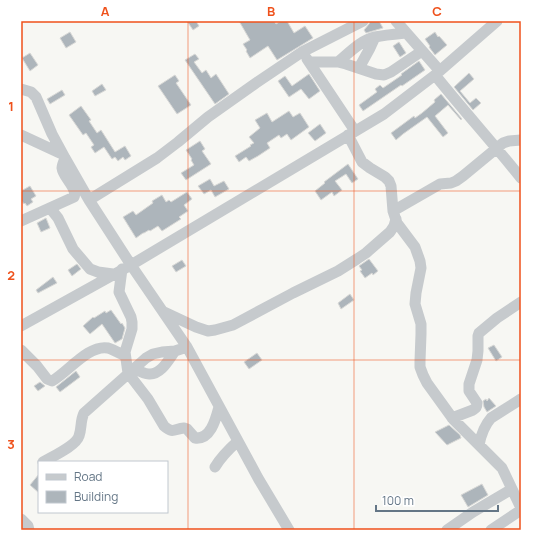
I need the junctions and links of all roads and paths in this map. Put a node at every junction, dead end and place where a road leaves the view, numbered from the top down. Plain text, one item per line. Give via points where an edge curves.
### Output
1 (363, 21) edge
2 (396, 21) edge
3 (497, 21) edge
4 (406, 33) junction
5 (374, 37) junction
6 (422, 51) junction
7 (302, 52) junction
8 (310, 62) junction
9 (338, 62) junction
10 (359, 68) junction
11 (437, 73) junction
12 (21, 89) edge
13 (351, 133) junction
14 (21, 135) edge
15 (521, 140) edge
16 (497, 148) junction
17 (63, 156) junction
18 (521, 178) edge
19 (89, 200) junction
20 (50, 208) junction
21 (395, 215) junction
22 (21, 221) edge
23 (122, 269) junction
24 (521, 302) edge
25 (163, 312) junction
26 (21, 326) edge
27 (187, 347) junction
28 (21, 350) edge
29 (175, 351) junction
30 (125, 356) junction
31 (131, 371) junction
32 (521, 399) edge
33 (219, 407) junction
34 (452, 418) junction
35 (238, 441) junction
36 (479, 445) junction
37 (45, 461) edge
38 (215, 467) dead end
39 (512, 489) junction
40 (521, 509) edge
41 (21, 519) edge
42 (29, 530) edge
43 (289, 530) edge
44 (447, 530) edge
45 (491, 530) edge

1 - 7 street
2 - 4 street
3 - 11 street
4 - 5 street
4 - 6 street
5 - 9 street
5 - 10 street
6 - 10 street via 384,75
6 - 11 street
7 - 8 street
7 - 19 street via 208,118 157,158
8 - 9 street
8 - 13 street
9 - 10 street
11 - 13 street via 384,114
11 - 16 street
12 - 17 street via 35,95
13 - 21 street via 362,162 389,181
13 - 23 street
14 - 17 street
15 - 16 street via 506,141
16 - 18 street
16 - 21 street via 456,181 440,184
17 - 19 street
17 - 20 street via 63,171 75,196
19 - 23 street
20 - 22 street
20 - 23 street via 58,218 73,249 90,269 98,272
21 - 25 street via 394,226 390,232 366,253 338,271 233,325 208,331
21 - 34 street via 401,229 415,247 420,261 415,304 421,328 420,367 427,383
23 - 25 street
23 - 26 street
23 - 30 street via 119,292 132,322
24 - 34 street via 479,333 477,360 469,384 469,391 477,406
25 - 27 street
27 - 29 street
27 - 33 street
28 - 30 street via 50,381 95,349 107,348
29 - 31 street via 153,354
29 - 31 street via 154,374
30 - 31 street
31 - 33 street via 131,378 148,399 160,421 172,431 184,428 195,438 201,438 212,427
31 - 37 street via 84,413 78,439
32 - 36 street via 490,418
33 - 35 street
34 - 36 street
35 - 38 street
35 - 43 street
36 - 39 street via 502,468
39 - 40 street
39 - 44 street
40 - 45 street
41 - 42 street

